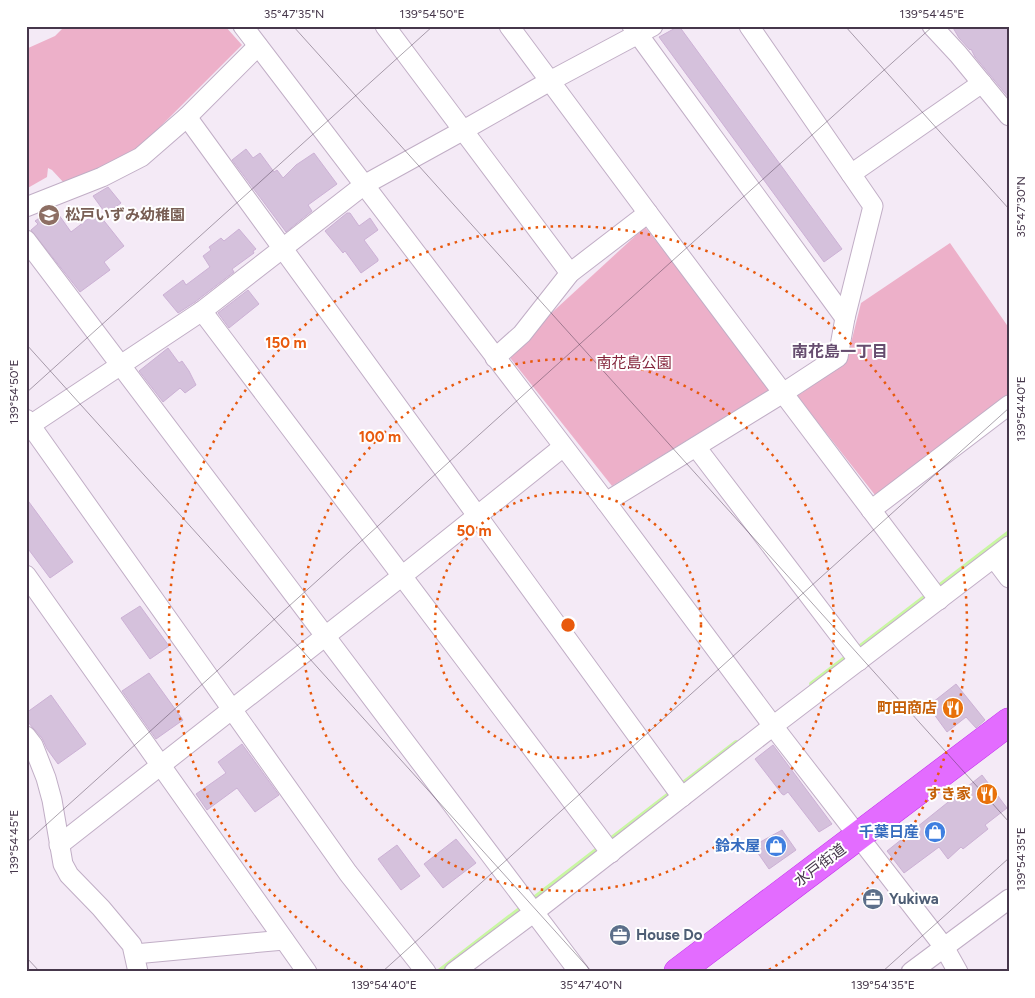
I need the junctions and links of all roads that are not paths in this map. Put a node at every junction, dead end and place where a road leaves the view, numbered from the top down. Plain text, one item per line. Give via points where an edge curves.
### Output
1 (243, 26) edge
2 (385, 26) edge
3 (508, 26) edge
4 (749, 26) edge
5 (932, 26) edge
6 (641, 29) edge
7 (258, 46) junction
8 (550, 81) junction
9 (982, 83) junction
10 (1009, 116) edge
11 (187, 117) junction
12 (462, 131) junction
13 (852, 174) junction
14 (364, 184) junction
15 (26, 207) edge
16 (648, 213) junction
17 (26, 240) edge
18 (282, 247) junction
19 (570, 273) junction
20 (202, 311) junction
21 (845, 318) junction
22 (495, 358) junction
23 (121, 365) junction
24 (783, 393) junction
25 (1009, 405) edge
26 (28, 424) edge
27 (563, 447) junction
28 (696, 447) junction
29 (606, 502) junction
30 (872, 510) junction
31 (476, 516) junction
32 (1009, 546) edge
33 (994, 558) junction
34 (26, 575) edge
35 (402, 576) junction
36 (1009, 578) edge
37 (939, 600) junction
38 (324, 635) junction
39 (859, 661) junction
40 (232, 710) junction
41 (1009, 722) edge
42 (773, 726) junction
43 (26, 736) edge
44 (161, 766) junction
45 (682, 797) junction
46 (858, 836) junction
47 (59, 845) junction
48 (611, 853) junction
49 (1009, 899) edge
50 (533, 913) junction
51 (284, 940) junction
52 (944, 948) junction
53 (137, 963) edge
54 (306, 972) edge
55 (426, 972) edge
56 (454, 972) edge
57 (578, 972) edge
58 (678, 972) edge
59 (911, 972) edge
60 (958, 972) edge

1 - 7 street
2 - 12 street
3 - 8 street
4 - 13 street
5 - 9 street
6 - 8 street
6 - 21 street
7 - 11 street
7 - 14 street
8 - 12 street
8 - 16 street
9 - 10 street
9 - 13 street
11 - 15 street via 141,157 102,177
11 - 18 street
12 - 14 street
12 - 19 street
13 - 21 street via 874,206
14 - 18 street
14 - 22 street
16 - 19 street
16 - 24 street
17 - 23 street
18 - 20 street
18 - 31 street
19 - 22 street via 522,334
20 - 23 street
20 - 35 street
21 - 24 street via 838,357
22 - 27 street
23 - 26 street
23 - 38 street
24 - 28 street
24 - 30 street
25 - 30 street
26 - 40 street
27 - 29 street
27 - 31 street
28 - 29 street
28 - 39 street
29 - 42 street
30 - 37 street
31 - 35 street
31 - 45 street
32 - 33 street
33 - 36 street
33 - 37 street
34 - 44 street
35 - 38 street
35 - 48 street
37 - 39 street
38 - 40 street
38 - 50 street
39 - 42 street
40 - 44 street
40 - 55 street via 348,873
41 - 46 highway, 水戸街道
42 - 45 street
42 - 46 street
43 - 47 street via 46,778
44 - 47 street
44 - 51 street
45 - 48 street
46 - 52 street
46 - 58 highway, 水戸街道
47 - 53 street via 69,875 132,945
48 - 50 street
49 - 52 street
50 - 56 street
50 - 57 street
51 - 53 street
51 - 54 street
52 - 59 street
52 - 60 street

